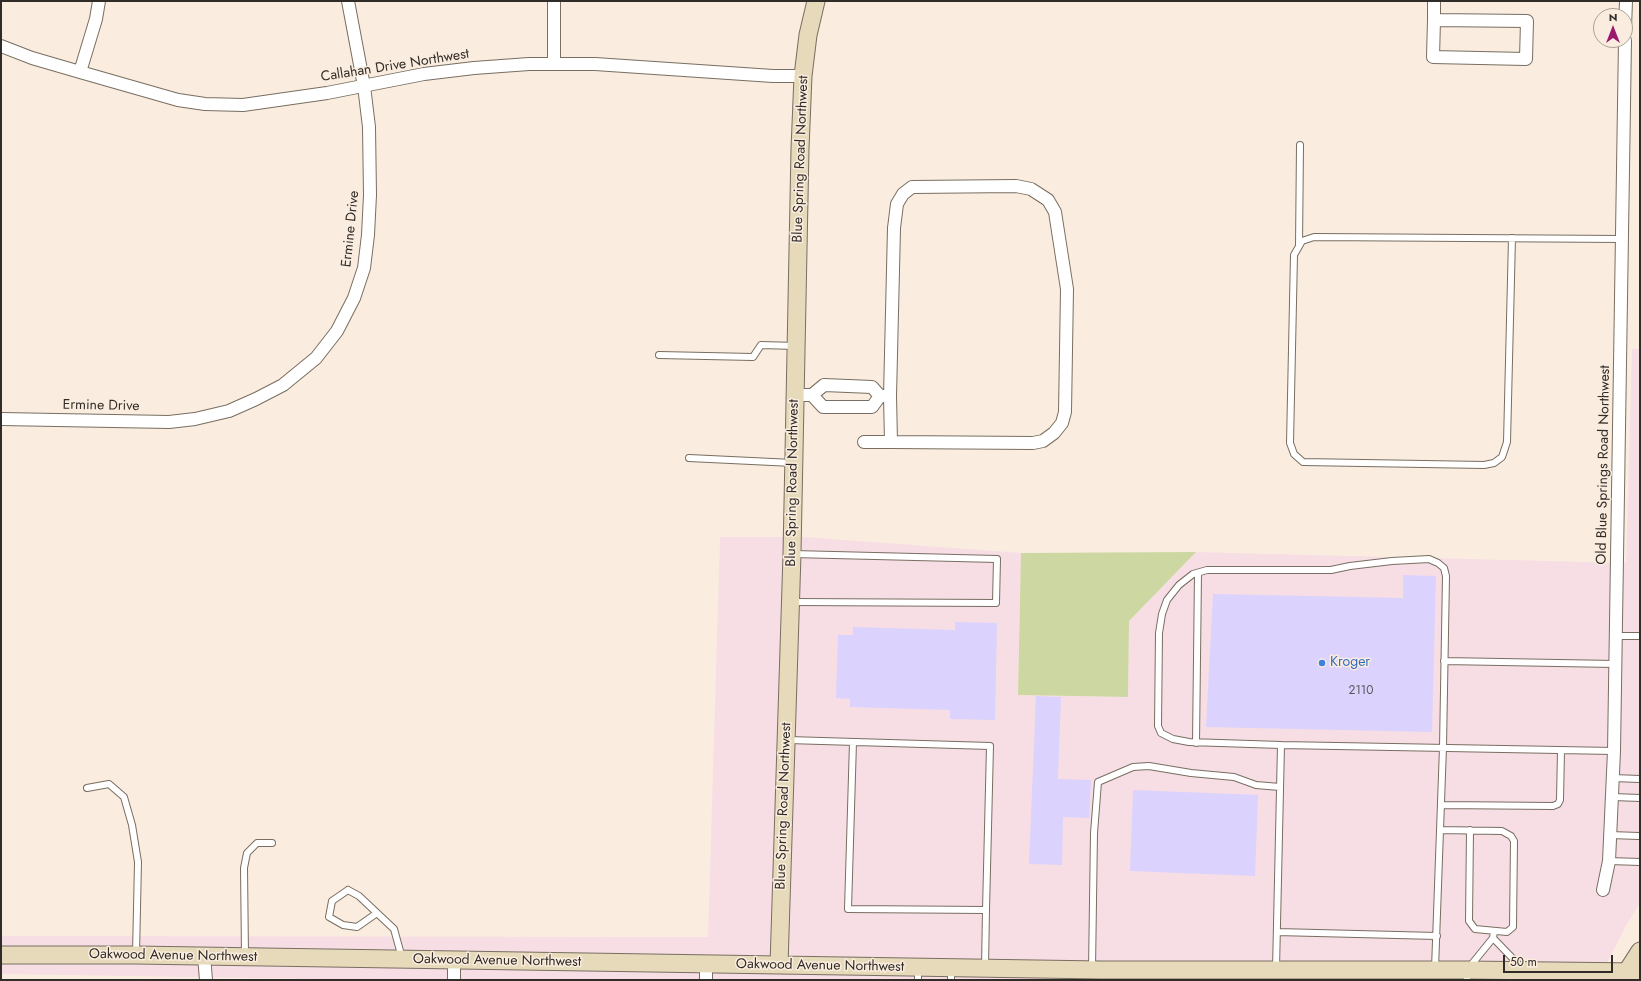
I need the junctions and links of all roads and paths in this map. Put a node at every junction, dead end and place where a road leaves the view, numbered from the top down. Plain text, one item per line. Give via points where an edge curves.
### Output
1 (99, 1) edge
2 (348, 1) edge
3 (554, 1) edge
4 (816, 1) edge
5 (1434, 1) edge
6 (1434, 20) junction
7 (1, 46) edge
8 (1625, 48) edge
9 (554, 64) junction
10 (80, 72) junction
11 (803, 76) junction
12 (364, 86) junction
13 (1300, 145) dead end
14 (1512, 238) junction
15 (1622, 239) junction
16 (1299, 248) junction
17 (796, 346) junction
18 (659, 355) dead end
19 (795, 395) junction
20 (812, 395) junction
21 (885, 396) junction
22 (1, 419) edge
23 (864, 442) dead end
24 (891, 442) junction
25 (689, 458) dead end
26 (794, 463) junction
27 (792, 554) junction
28 (1198, 573) junction
29 (791, 602) junction
30 (1615, 636) junction
31 (1640, 636) edge
32 (1444, 661) junction
33 (1615, 664) junction
34 (786, 740) junction
35 (853, 742) junction
36 (1196, 743) junction
37 (1281, 745) junction
38 (1443, 747) junction
39 (1561, 750) junction
40 (1614, 751) junction
41 (1613, 778) junction
42 (1640, 779) edge
43 (1280, 787) junction
44 (87, 788) dead end
45 (1613, 797) junction
46 (1640, 798) edge
47 (1441, 805) junction
48 (1440, 830) junction
49 (1470, 830) junction
50 (1610, 835) junction
51 (1640, 836) edge
52 (272, 844) dead end
53 (1609, 861) junction
54 (1640, 862) edge
55 (1603, 890) dead end
56 (986, 910) junction
57 (377, 913) junction
58 (1277, 932) junction
59 (1494, 934) junction
60 (1436, 936) junction
61 (1640, 951) edge
62 (1, 955) edge
63 (136, 955) junction
64 (204, 956) junction
65 (245, 957) junction
66 (402, 959) junction
67 (454, 960) junction
68 (780, 965) junction
69 (985, 969) junction
70 (1276, 970) junction
71 (1435, 970) junction
72 (706, 972) edge
73 (1098, 972) junction
74 (918, 974) edge
75 (951, 974) edge
76 (1467, 975) edge
77 (1630, 975) edge
78 (1522, 976) edge
79 (206, 980) edge
80 (454, 980) edge

1 - 10 street via 96,20
2 - 12 street, Ermine Drive
3 - 9 street
4 - 11 street, Blue Spring Road Northwest via 808,35
5 - 6 street
6 - 6 street via 1527,21 1526,59 1433,57
7 - 10 street, Callahan Drive Northwest
8 - 15 street, Old Blue Springs Road Northwest
9 - 11 street, Callahan Drive Northwest
9 - 12 street, Callahan Drive Northwest via 467,69 424,74
10 - 12 street, Callahan Drive Northwest via 178,100 205,104 243,105
11 - 17 street, Blue Spring Road Northwest
12 - 22 street, Ermine Drive via 369,127 370,195 364,268 354,298 337,331 316,358 283,385 256,399 229,411 195,419 169,422
13 - 16 lane
14 - 15 lane
14 - 16 lane via 1314,237 1302,241
14 - 16 lane via 1507,442 1502,457 1494,463 1484,465 1303,462 1294,454 1290,443 1294,255
15 - 30 street, Old Blue Springs Road Northwest
17 - 18 lane via 761,345 753,357
17 - 19 street, Blue Spring Road Northwest
19 - 20 street
19 - 26 street, Blue Spring Road Northwest
20 - 21 street via 824,385 872,387
20 - 21 street via 823,407 872,407
21 - 24 street
21 - 24 street via 894,228 897,204 903,194 912,187 1016,186 1031,189 1048,200 1055,212 1067,289 1065,412 1062,423 1043,441 1033,444
23 - 24 street
25 - 26 lane
26 - 27 street, Blue Spring Road Northwest
27 - 29 street, Blue Spring Road Northwest
27 - 29 lane via 996,559 996,603
28 - 32 lane via 1207,570 1331,570 1392,561 1429,559 1444,568 1446,576
28 - 36 lane
28 - 36 lane via 1180,585 1167,600 1159,633 1158,726 1161,733 1173,739
29 - 34 street, Blue Spring Road Northwest
30 - 31 lane
30 - 33 street, Old Blue Springs Road Northwest
32 - 33 lane
32 - 38 lane
33 - 40 street, Old Blue Springs Road Northwest
34 - 35 lane
34 - 68 street, Blue Spring Road Northwest
35 - 56 lane via 990,746
35 - 56 lane via 848,909
36 - 37 lane
37 - 38 lane
37 - 43 lane
38 - 39 lane
38 - 47 lane
39 - 40 lane
39 - 47 lane via 1558,804
40 - 41 street, Old Blue Springs Road Northwest
41 - 42 lane
41 - 45 street, Old Blue Springs Road Northwest
43 - 58 lane
43 - 73 lane via 1256,785 1234,777 1149,766 1133,767 1098,782 1094,833
44 - 63 lane via 110,784 124,798 132,825 138,862
45 - 46 lane
45 - 50 street, Old Blue Springs Road Northwest
47 - 48 lane
48 - 49 lane
48 - 60 lane
49 - 59 lane via 1469,921 1475,929
49 - 59 lane via 1502,831 1508,833 1514,841 1514,927 1507,932
50 - 51 lane
50 - 53 street, Old Blue Springs Road Northwest
52 - 65 lane via 257,844 247,853 244,868
53 - 54 lane
53 - 55 street, Old Blue Springs Road Northwest
56 - 69 lane
57 - 57 lane via 359,896 348,890 332,901 329,917 343,925 357,927
57 - 66 lane via 394,929
58 - 60 lane
58 - 70 lane
59 - 76 lane
59 - 78 lane
60 - 71 lane
61 - 77 street
62 - 63 street, Oakwood Avenue Northwest
63 - 64 street, Oakwood Avenue Northwest
64 - 65 street, Oakwood Avenue Northwest
64 - 79 street
65 - 66 street, Oakwood Avenue Northwest
66 - 67 street, Oakwood Avenue Northwest
67 - 72 street, Oakwood Avenue Northwest
67 - 80 street
68 - 72 street, Oakwood Avenue Northwest
68 - 74 street, Oakwood Avenue Northwest
69 - 73 street, Oakwood Avenue Northwest
69 - 75 street, Oakwood Avenue Northwest
70 - 71 street, Oakwood Avenue Northwest
70 - 73 street, Oakwood Avenue Northwest via 1237,973
71 - 76 street, Oakwood Avenue Northwest
74 - 75 street, Oakwood Avenue Northwest
76 - 78 street, Oakwood Avenue Northwest via 1503,971
77 - 78 street

